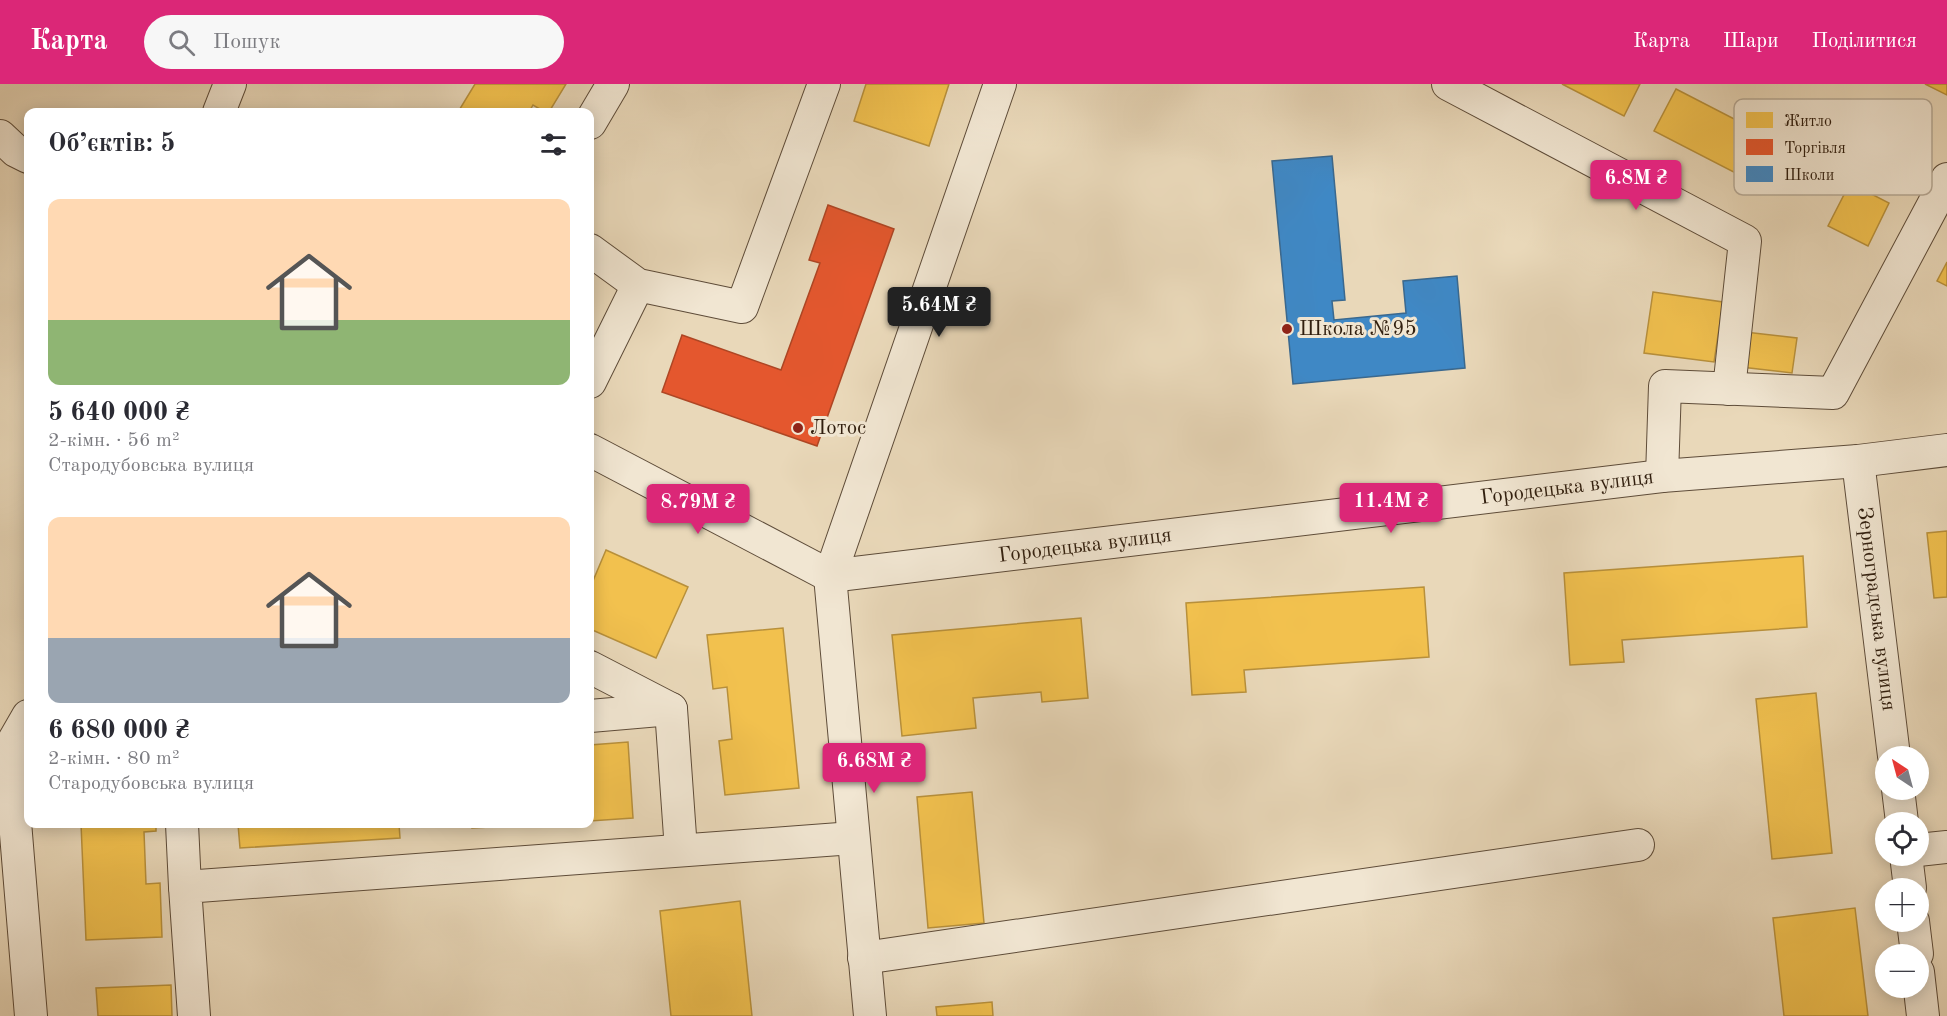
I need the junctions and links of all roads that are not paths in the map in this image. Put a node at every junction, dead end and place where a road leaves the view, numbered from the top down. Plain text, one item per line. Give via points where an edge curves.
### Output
1 (230, 84) edge
2 (613, 84) edge
3 (824, 84) edge
4 (1000, 84) edge
5 (1448, 84) edge
6 (221, 108) edge
7 (594, 116) edge
8 (0, 136) edge
9 (24, 155) edge
10 (1947, 179) edge
11 (594, 253) edge
12 (638, 285) junction
13 (594, 374) edge
14 (1729, 389) junction
15 (1947, 450) edge
16 (594, 452) edge
17 (1858, 461) junction
18 (1662, 476) junction
19 (830, 576) junction
20 (594, 668) edge
21 (671, 709) junction
22 (594, 716) edge
23 (24, 723) edge
24 (1893, 746) edge
25 (182, 828) edge
26 (854, 838) junction
27 (1638, 845) dead end
28 (1947, 847) edge
29 (1929, 849) edge
30 (681, 850) junction
31 (185, 887) junction
32 (864, 958) junction
33 (1921, 998) edge
34 (31, 1016) edge
35 (194, 1016) edge
36 (870, 1016) edge
37 (1923, 1016) edge

1 - 6 street
2 - 7 street
3 - 12 street via 742,307
4 - 19 street
5 - 14 street via 1745,241
8 - 9 street
10 - 14 street via 1833,393
11 - 12 street
12 - 13 street
14 - 18 street via 1665,386
15 - 17 street, Городецька вулиця
16 - 19 street
17 - 18 street, Городецька вулиця
17 - 24 street, Зерноградська вулиця
18 - 19 street, Городецька вулиця
19 - 26 street
20 - 21 street
21 - 22 street
21 - 30 street
23 - 34 street via 9,749
25 - 31 street
26 - 30 street
26 - 32 street
27 - 32 street
28 - 29 street
30 - 31 street
31 - 35 street
32 - 36 street
33 - 37 street

